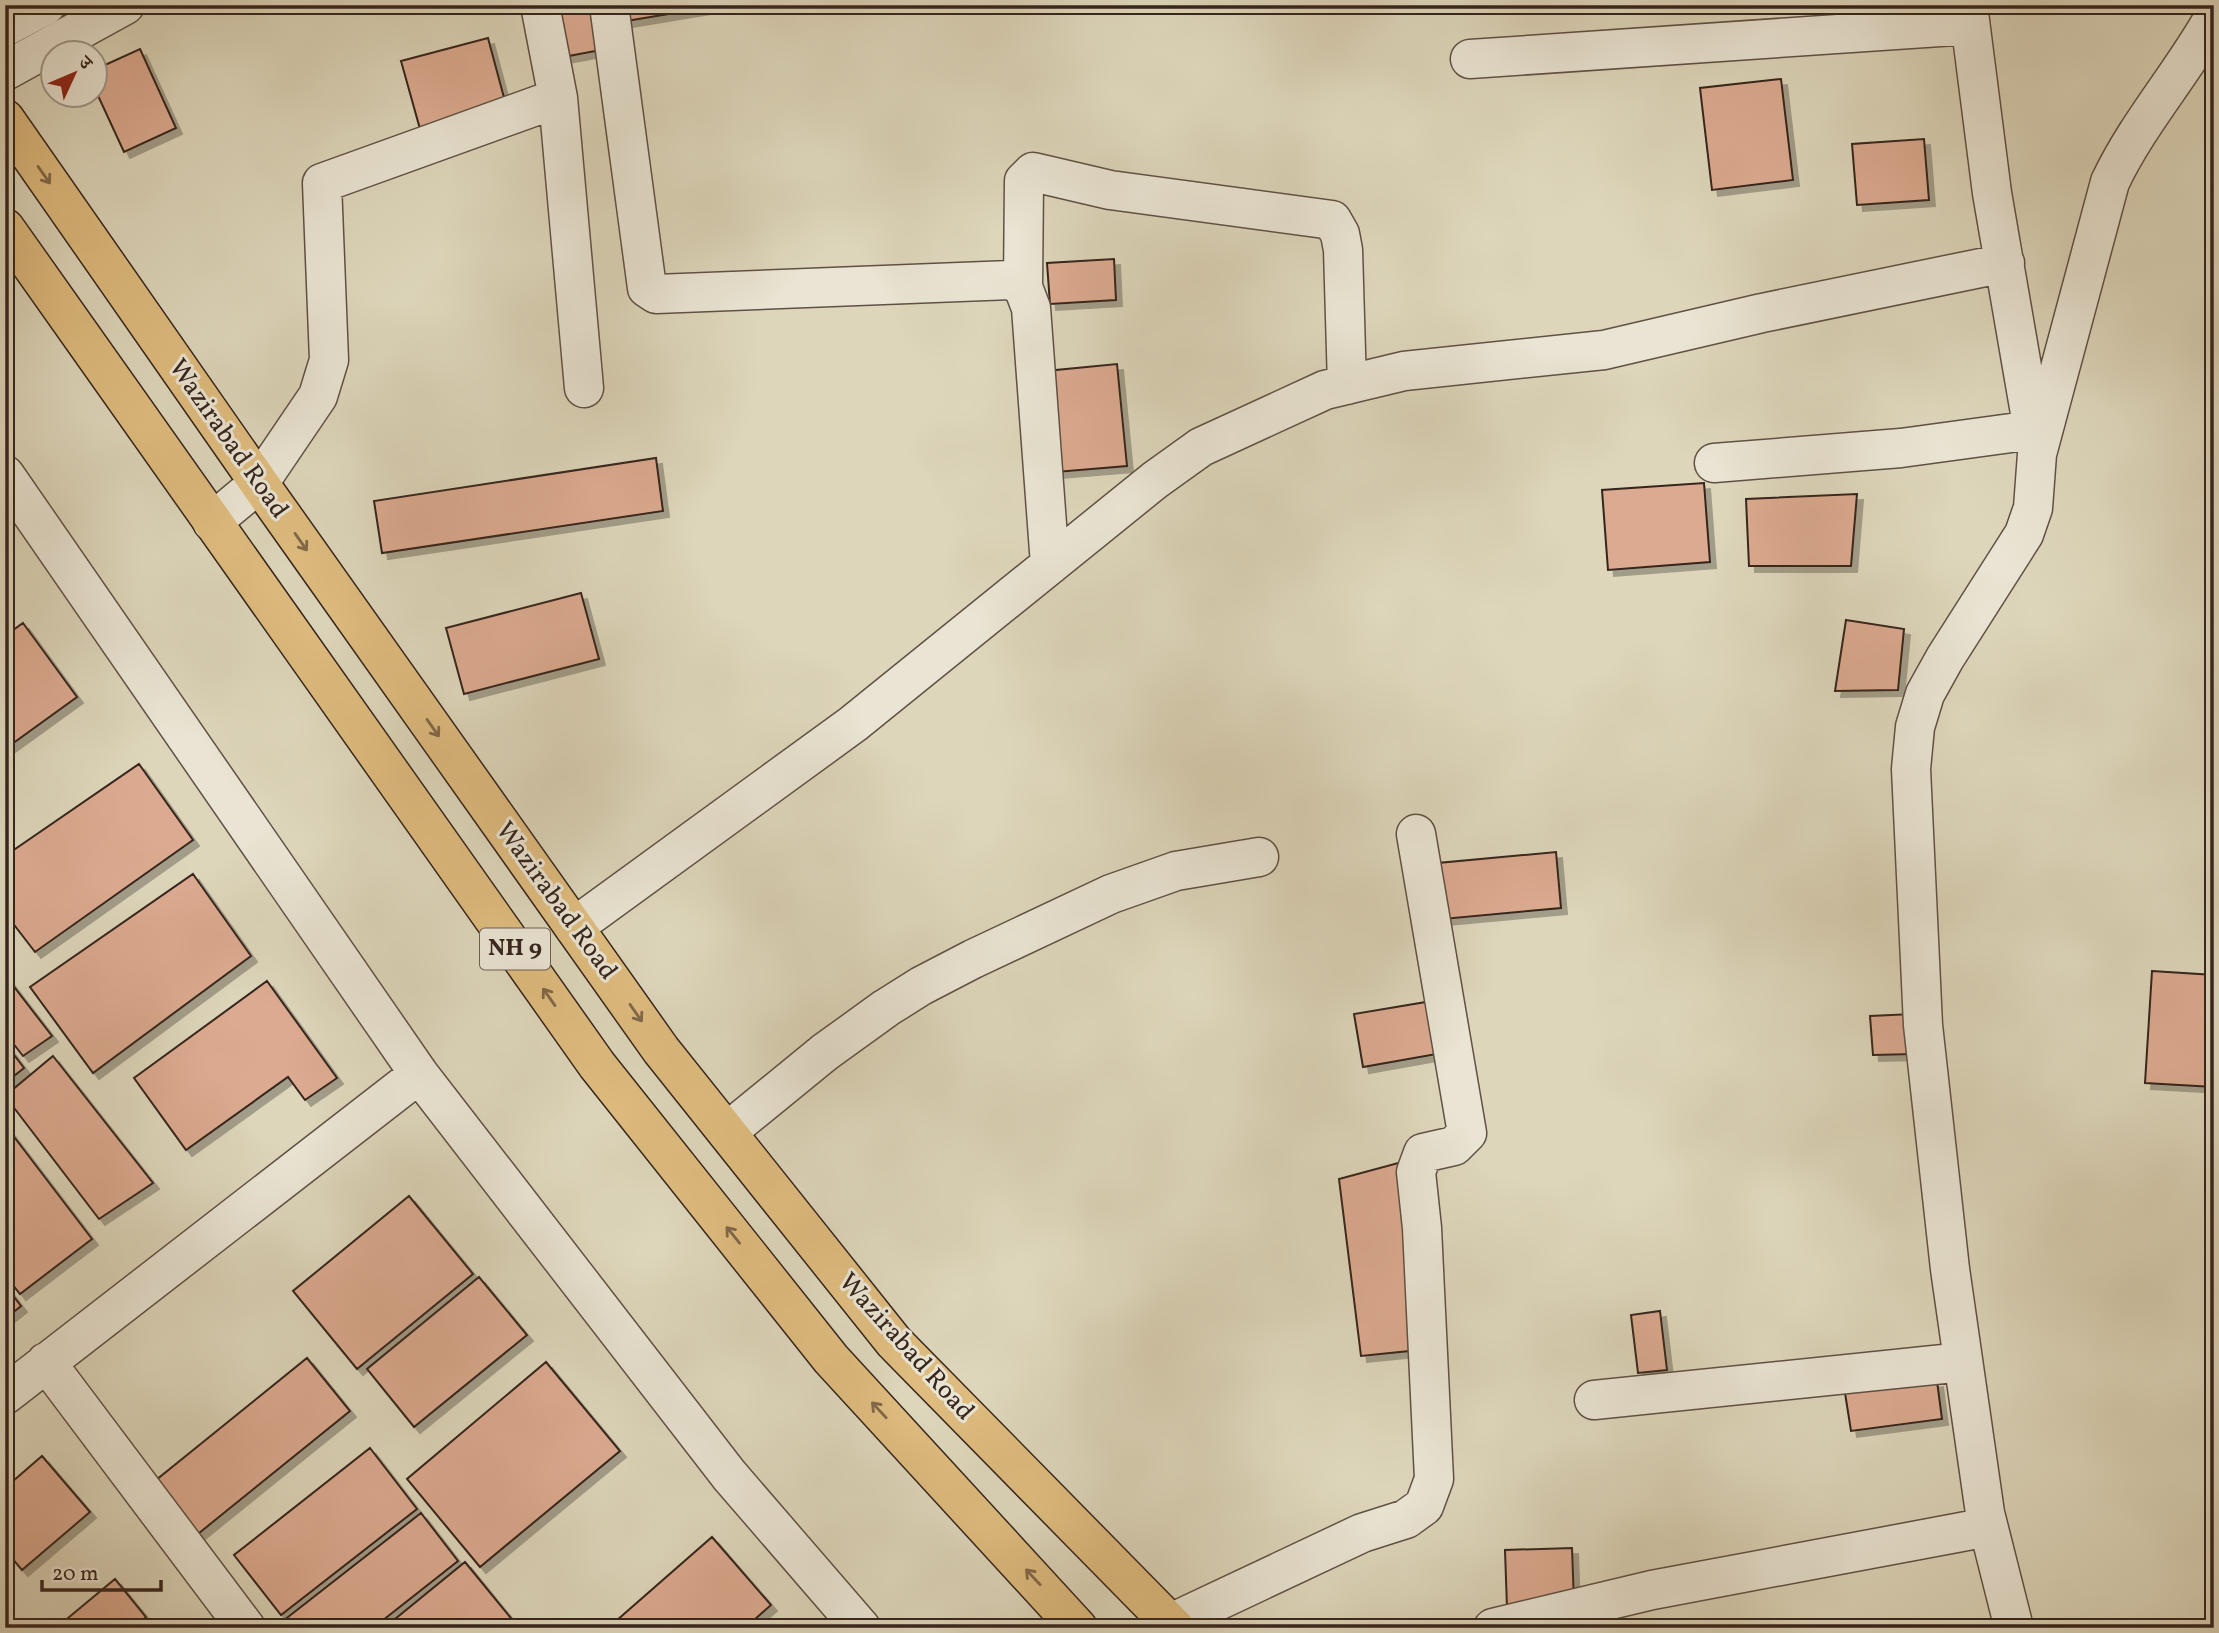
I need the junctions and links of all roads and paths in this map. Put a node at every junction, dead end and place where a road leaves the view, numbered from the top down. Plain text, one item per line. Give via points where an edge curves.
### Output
1 (46, 5) edge
2 (125, 5) edge
3 (540, 5) edge
4 (609, 5) edge
5 (1969, 15) edge
6 (2214, 17) edge
7 (5, 27) edge
8 (1471, 59) dead end
9 (5, 71) edge
10 (558, 98) junction
11 (5, 119) edge
12 (5, 229) edge
13 (2005, 263) junction
14 (1023, 287) junction
15 (1347, 385) junction
16 (584, 388) dead end
17 (2035, 442) junction
18 (1714, 463) dead end
19 (5, 475) edge
20 (259, 483) junction
21 (212, 522) junction
22 (1050, 565) junction
23 (1416, 834) dead end
24 (1259, 857) dead end
25 (574, 927) junction
26 (419, 1074) junction
27 (727, 1132) junction
28 (46, 1362) junction
29 (1963, 1362) junction
30 (5, 1395) edge
31 (1594, 1400) dead end
32 (1988, 1527) junction
33 (1173, 1625) edge
34 (246, 1628) edge
35 (861, 1628) edge
36 (1078, 1628) edge
37 (1493, 1628) edge
38 (2014, 1628) edge

1 - 7 street
2 - 9 street
3 - 10 street
4 - 14 street via 647,288 656,294 1012,280
5 - 8 street
5 - 13 street
6 - 17 street via 2125,151 2110,182
10 - 16 street
10 - 20 street via 322,183 329,360 318,396
11 -> 20 highway, Wazirabad Road
12 - 21 highway, NH 9
13 - 15 street via 1604,350 1404,371
13 - 17 street
14 - 15 street via 1024,181 1033,172 1110,190 1332,220 1343,250
14 - 22 street via 1031,308
15 - 22 street via 1325,390 1201,447
17 - 18 street
17 - 29 street via 2033,508 2024,534 1925,694 1915,727 1911,769 1923,1025
19 - 26 street
20 - 21 street
20 -> 25 highway, Wazirabad Road
36 -> 21 highway, NH 9 via 831,1359 597,1065
22 - 25 street via 853,724
23 - 33 street via 1468,1133 1454,1146 1423,1153 1416,1172 1434,1479 1424,1506 1406,1518 1362,1533
24 - 27 street via 1197,867 1111,894 973,959 886,1008
25 -> 27 highway, Wazirabad Road via 661,1050
26 - 28 street
26 - 35 street via 729,1475
27 - 33 highway, Wazirabad Road via 894,1342
28 - 30 street
28 - 34 street
29 - 31 street
29 - 32 street
32 - 37 street via 1653,1590
32 - 38 street

